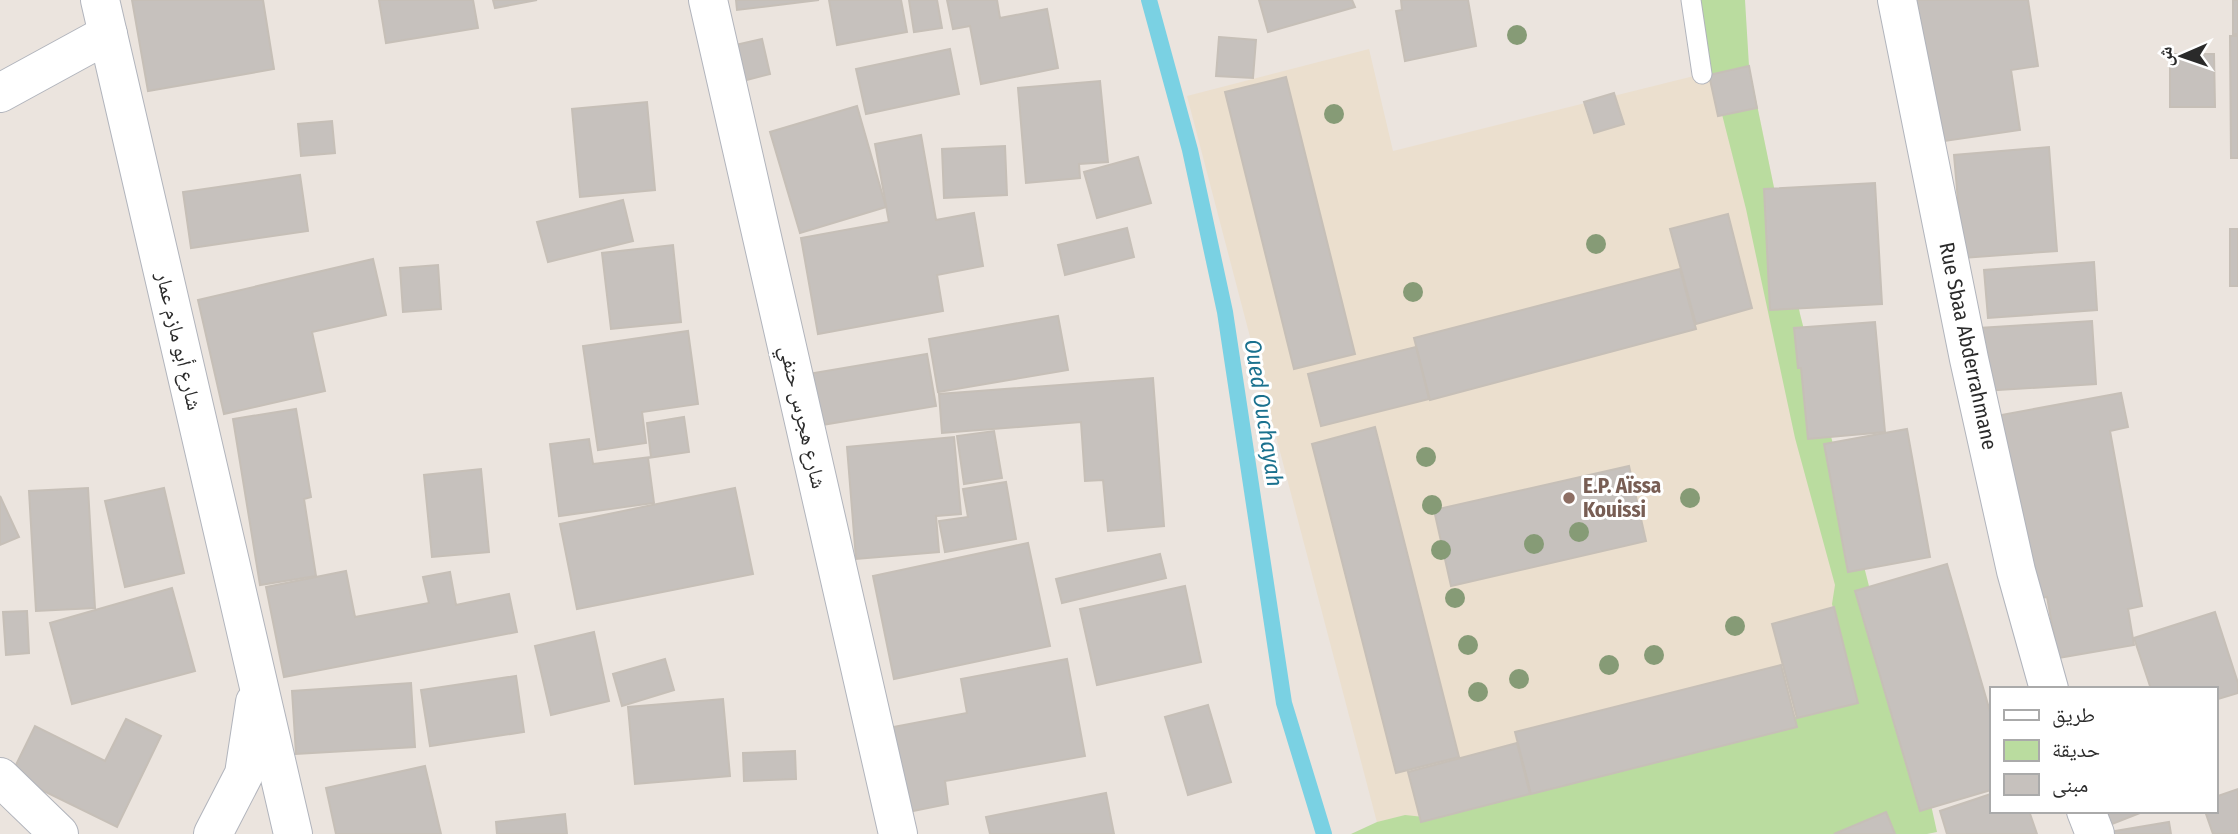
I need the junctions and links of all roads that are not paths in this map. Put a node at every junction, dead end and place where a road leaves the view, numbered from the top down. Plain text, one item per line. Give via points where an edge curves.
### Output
1 (708, 0) edge
2 (1691, 0) edge
3 (1897, 0) edge
4 (104, 17) edge
5 (1702, 74) dead end
6 (0, 93) edge
7 (258, 683) junction
8 (2048, 687) edge
9 (0, 777) edge
10 (2087, 813) edge
11 (59, 834) edge
12 (213, 834) edge
13 (293, 834) edge
14 (898, 834) edge
15 (2095, 834) edge

1 - 14 street, شارع هجرس حنفي
2 - 5 lane
3 - 8 street, Rue Sbaa Abderrahmane via 1969,359 2016,571
4 - 6 street
4 - 7 street, شارع أبو مازم عمار
7 - 12 street via 244,774
7 - 13 street, شارع أبو مازم عمار
9 - 11 street
10 - 15 street

